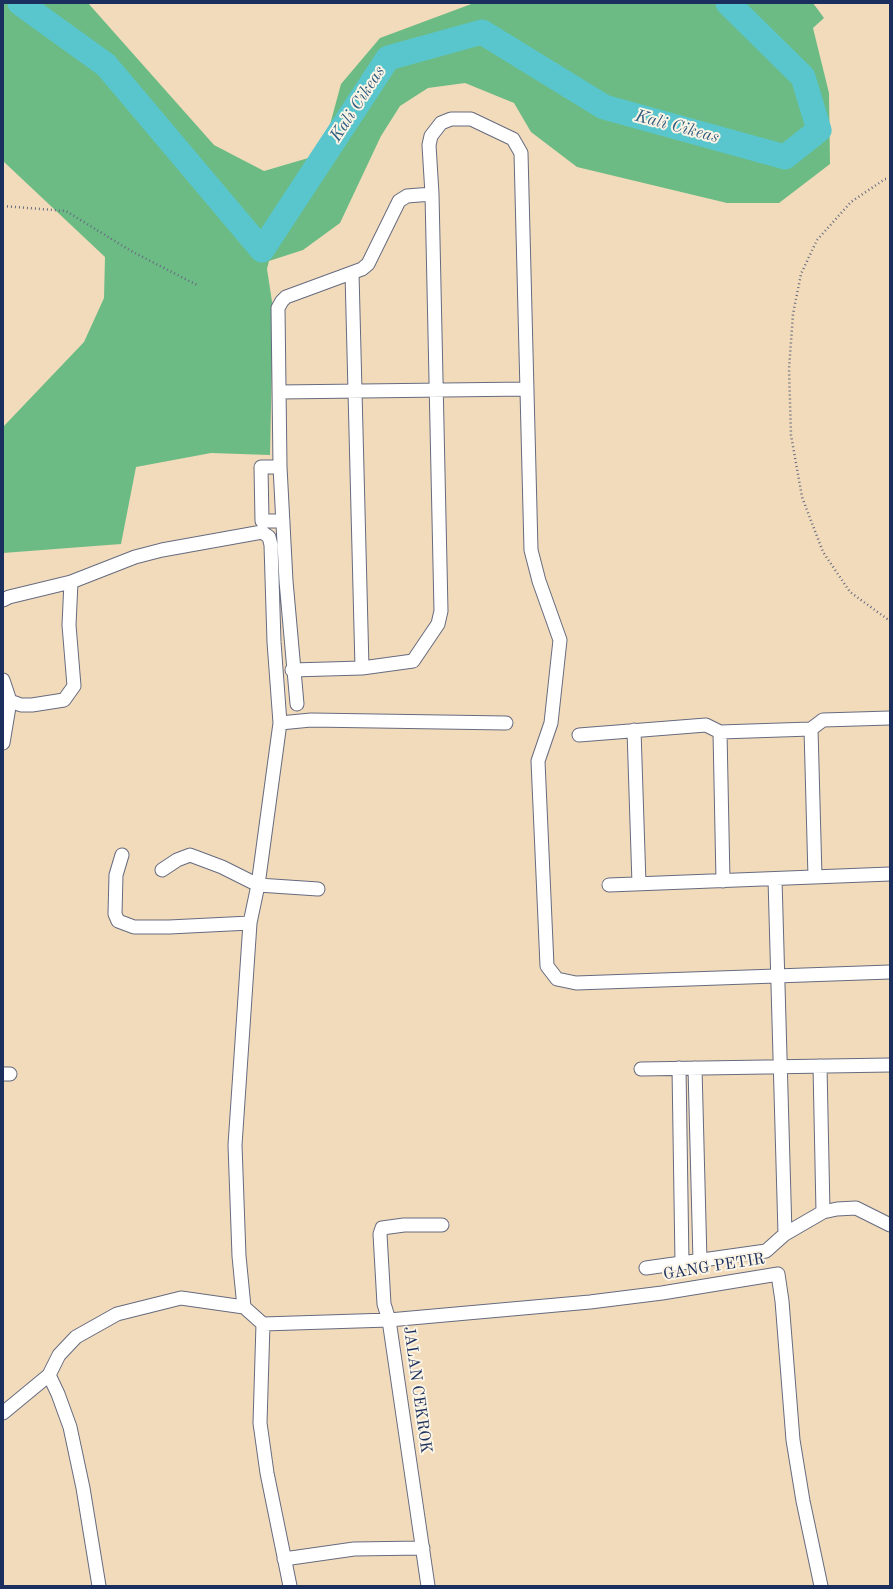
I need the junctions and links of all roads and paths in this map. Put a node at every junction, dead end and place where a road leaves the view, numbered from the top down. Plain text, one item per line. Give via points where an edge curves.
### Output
1 (890, 179) edge
2 (432, 194) junction
3 (3, 206) edge
4 (352, 273) junction
5 (197, 285) dead end
6 (526, 389) junction
7 (436, 390) junction
8 (355, 391) junction
9 (279, 392) junction
10 (280, 467) junction
11 (283, 521) junction
12 (70, 582) junction
13 (3, 600) edge
14 (890, 621) edge
15 (362, 668) junction
16 (292, 670) junction
17 (3, 680) edge
18 (10, 701) junction
19 (297, 704) dead end
20 (890, 718) edge
21 (280, 723) junction
22 (506, 723) dead end
23 (811, 729) junction
24 (634, 730) junction
25 (720, 732) junction
26 (579, 735) dead end
27 (3, 743) edge
28 (122, 854) dead end
29 (162, 870) dead end
30 (890, 874) edge
31 (815, 877) junction
32 (775, 879) junction
33 (723, 881) junction
34 (639, 884) junction
35 (258, 885) junction
36 (609, 885) dead end
37 (318, 889) dead end
38 (250, 923) junction
39 (890, 972) edge
40 (776, 977) junction
41 (890, 1064) edge
42 (779, 1066) junction
43 (820, 1066) junction
44 (679, 1068) junction
45 (695, 1068) junction
46 (642, 1069) dead end
47 (698, 1166) junction
48 (681, 1167) junction
49 (823, 1212) junction
50 (442, 1225) dead end
51 (890, 1225) edge
52 (785, 1234) junction
53 (700, 1261) junction
54 (682, 1263) junction
55 (646, 1268) dead end
56 (244, 1307) junction
57 (390, 1320) junction
58 (263, 1324) junction
59 (48, 1375) junction
60 (3, 1413) edge
61 (423, 1548) junction
62 (284, 1559) junction
63 (99, 1586) edge
64 (290, 1586) edge
65 (428, 1586) edge
66 (821, 1586) edge

1 - 14 path via 885,179 851,202 817,240 801,274 793,314 789,370 791,435 796,466 802,497 823,552 850,592
2 - 4 street via 408,196 399,201 368,264
2 - 6 street via 429,145 431,136 441,123 451,118 480,122 513,139 521,153
2 - 7 street
3 - 5 path via 66,211 131,251
4 - 8 street
4 - 9 street via 286,297 282,301 278,308
6 - 7 street
6 - 40 street via 531,550 539,582 560,640 551,724 538,761 547,966 557,979 576,983
7 - 8 street
7 - 15 street via 441,611 438,624 414,661
8 - 9 street
8 - 15 street
9 - 10 street
10 - 11 street
10 - 11 street via 261,467 262,522
11 - 16 street
12 - 13 street
12 - 18 street via 68,625 74,686 64,700 32,706
12 - 21 street via 136,557 262,532 269,537 271,545
15 - 16 street
16 - 19 street
17 - 18 street
18 - 27 street
20 - 23 street via 823,720
21 - 22 street via 311,720
21 - 35 street
23 - 25 street
23 - 31 street
24 - 25 street via 706,725
24 - 26 street
24 - 34 street
25 - 33 street
28 - 38 street via 116,875 115,914 118,921 134,927
29 - 35 street via 190,855
30 - 31 street
31 - 32 street
32 - 33 street
32 - 40 street
33 - 34 street
34 - 36 street
35 - 37 street
35 - 38 street
38 - 56 street via 235,1145 239,1256
39 - 40 street
40 - 42 street
41 - 43 street
42 - 43 street
42 - 45 street
42 - 52 street
43 - 49 street
44 - 45 street
44 - 46 street
44 - 48 street
45 - 47 street
47 - 48 street
47 - 53 street
48 - 54 street
49 - 51 street via 856,1208
49 - 52 street
50 - 57 street via 382,1228 380,1234 384,1304
52 - 53 street via 766,1252
53 - 54 street
54 - 55 street
56 - 58 street
56 - 59 street via 181,1298 117,1314 76,1337 59,1355
57 - 58 street, JALAN CEKROK
57 - 61 street, JALAN CEKROK
57 - 66 street, GANG PETIR via 590,1302 778,1274 793,1440
58 - 62 street via 260,1423
59 - 60 street
59 - 63 street via 70,1427
61 - 62 street via 354,1549
61 - 65 street, JALAN CEKROK
62 - 64 street

